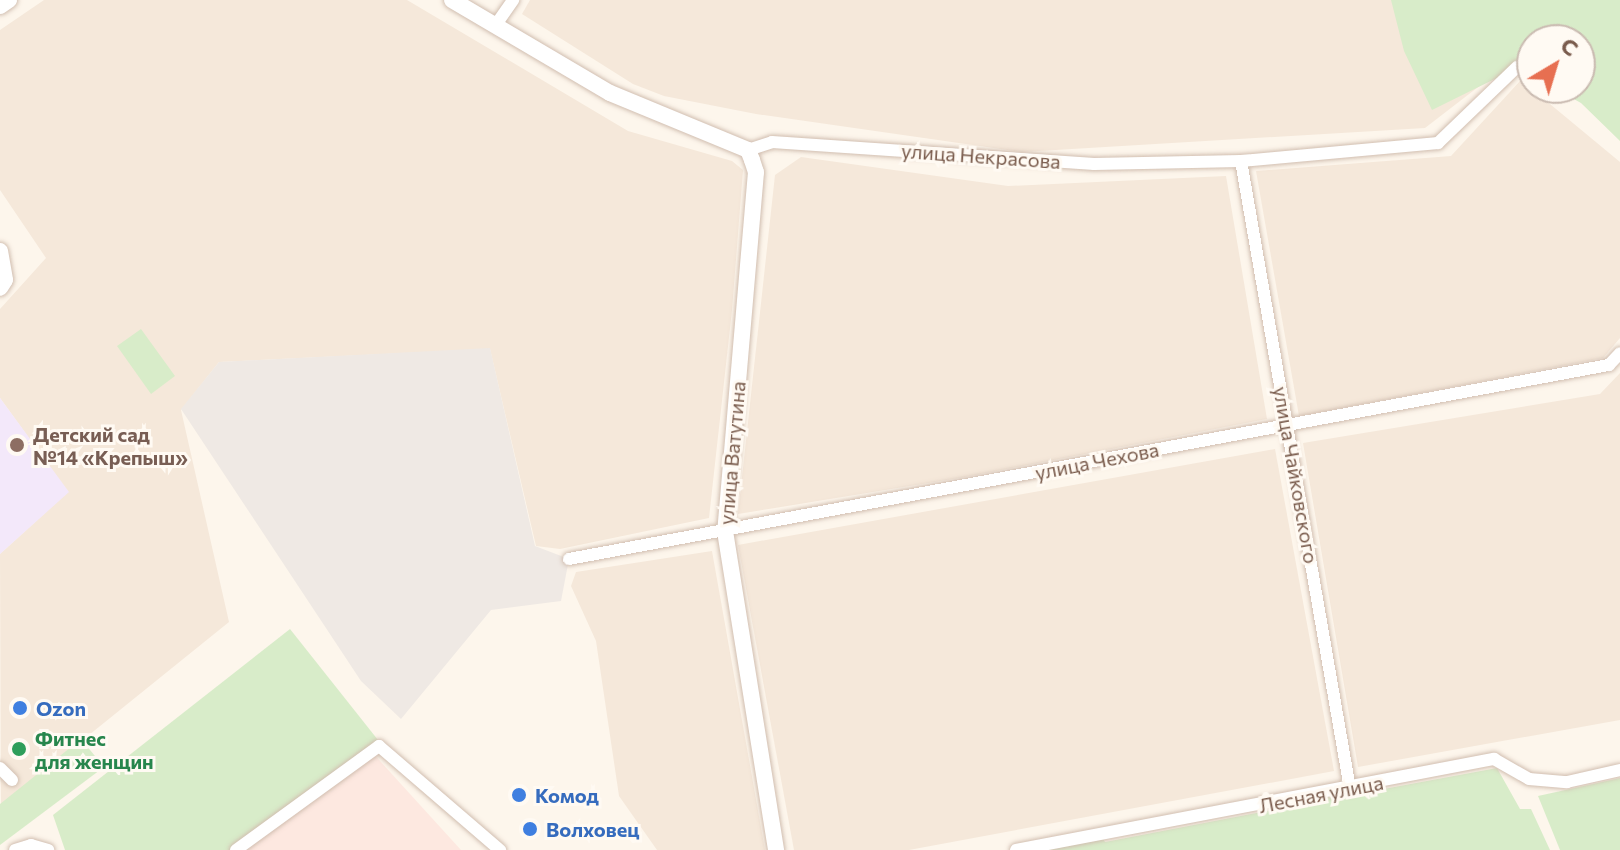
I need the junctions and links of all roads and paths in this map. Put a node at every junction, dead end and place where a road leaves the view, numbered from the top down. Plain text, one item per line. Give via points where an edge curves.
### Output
1 (9, 0) edge
2 (452, 0) edge
3 (513, 0) edge
4 (0, 6) edge
5 (495, 26) junction
6 (1516, 68) edge
7 (748, 150) junction
8 (1241, 161) junction
9 (0, 251) edge
10 (0, 288) edge
11 (1620, 353) edge
12 (1288, 425) junction
13 (725, 531) junction
14 (569, 559) dead end
15 (0, 768) edge
16 (1620, 770) edge
17 (12, 780) dead end
18 (1350, 789) junction
19 (47, 848) edge
20 (15, 850) edge
21 (236, 850) edge
22 (500, 850) edge
23 (776, 850) edge
24 (1016, 850) edge

1 - 4 street
2 - 5 street
3 - 5 street
5 - 7 street via 610,93
6 - 8 street, улица Некрасова via 1438,143
7 - 8 street, улица Некрасова via 772,142 1094,164
7 - 13 street, улица Ватутина via 756,172
8 - 12 street, улица Чайковского
9 - 10 street via 5,280
11 - 12 street, улица Чехова via 1609,365
12 - 13 street, улица Чехова
12 - 18 street, улица Чайковского
13 - 14 street, улица Чехова
13 - 23 street, улица Ватутина
15 - 17 street
16 - 18 street, Лесная улица via 1567,782 1529,779 1494,759
18 - 24 street, Лесная улица
19 - 20 street
21 - 22 street via 379,746

